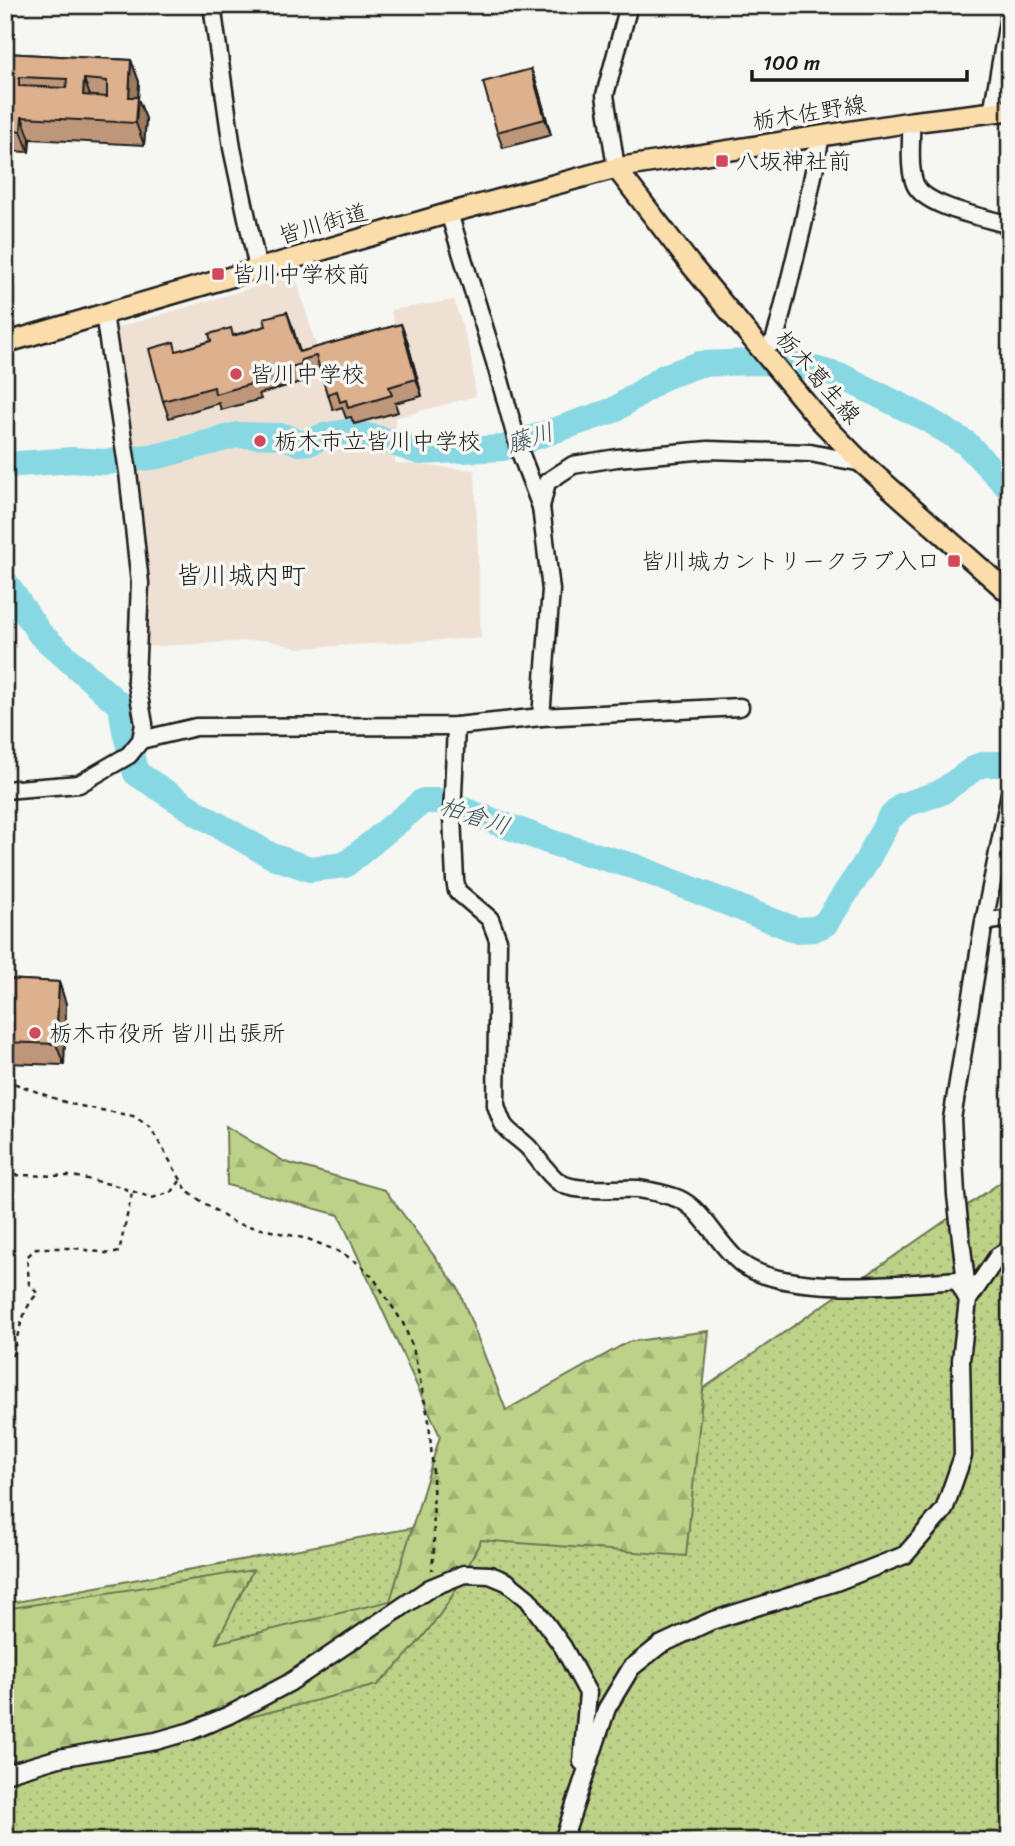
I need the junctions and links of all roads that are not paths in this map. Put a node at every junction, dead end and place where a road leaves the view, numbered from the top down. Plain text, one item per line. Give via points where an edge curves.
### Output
1 (212, 5) edge
2 (629, 5) edge
3 (1010, 9) edge
4 (1001, 112) edge
5 (911, 122) junction
6 (821, 136) junction
7 (616, 168) junction
8 (449, 213) junction
9 (1010, 225) edge
10 (258, 269) junction
11 (103, 314) junction
12 (5, 343) edge
13 (764, 353) junction
14 (862, 463) junction
15 (541, 507) junction
16 (1010, 594) edge
17 (740, 707) dead end
18 (541, 717) junction
19 (456, 726) junction
20 (141, 740) junction
21 (5, 790) edge
22 (1010, 793) edge
23 (1010, 918) edge
24 (984, 922) junction
25 (1010, 1249) edge
26 (968, 1300) junction
27 (5, 1774) edge
28 (580, 1789) junction
29 (563, 1841) edge

1 - 10 street via 232,148
2 - 7 street via 605,95
3 - 4 street
4 - 5 main road, 栃木佐野線
5 - 6 main road, 栃木佐野線
5 - 9 street via 916,186 949,207
6 - 7 main road, 栃木佐野線
6 - 13 street via 779,324
7 - 8 main road, 皆川街道
7 - 13 main road, 栃木葛生線
8 - 10 main road, 皆川街道
8 - 15 street
10 - 11 main road, 皆川街道
11 - 12 main road, 皆川街道
11 - 20 street via 140,583 135,679 144,724
13 - 14 main road, 栃木葛生線
14 - 15 street via 810,453 708,450 617,458 573,466 547,482
14 - 16 main road, 栃木葛生線
15 - 18 street via 551,590
17 - 18 street
18 - 19 street
19 - 20 street via 196,727
19 - 26 street via 452,817 457,891 490,919 498,940 496,1105 503,1128 527,1146 560,1184 637,1189 692,1206 739,1262 776,1280 876,1286 957,1280
20 - 21 street via 129,755 79,785
22 - 24 street
23 - 24 street
24 - 26 street via 952,1119
25 - 26 street via 998,1256
26 - 28 street via 961,1360 964,1456 944,1510 905,1555 711,1621 660,1645 631,1668 607,1708
27 - 28 street via 59,1758 156,1741 229,1715 289,1683 430,1587 464,1574 490,1575 528,1599 578,1672 588,1693
28 - 29 street

